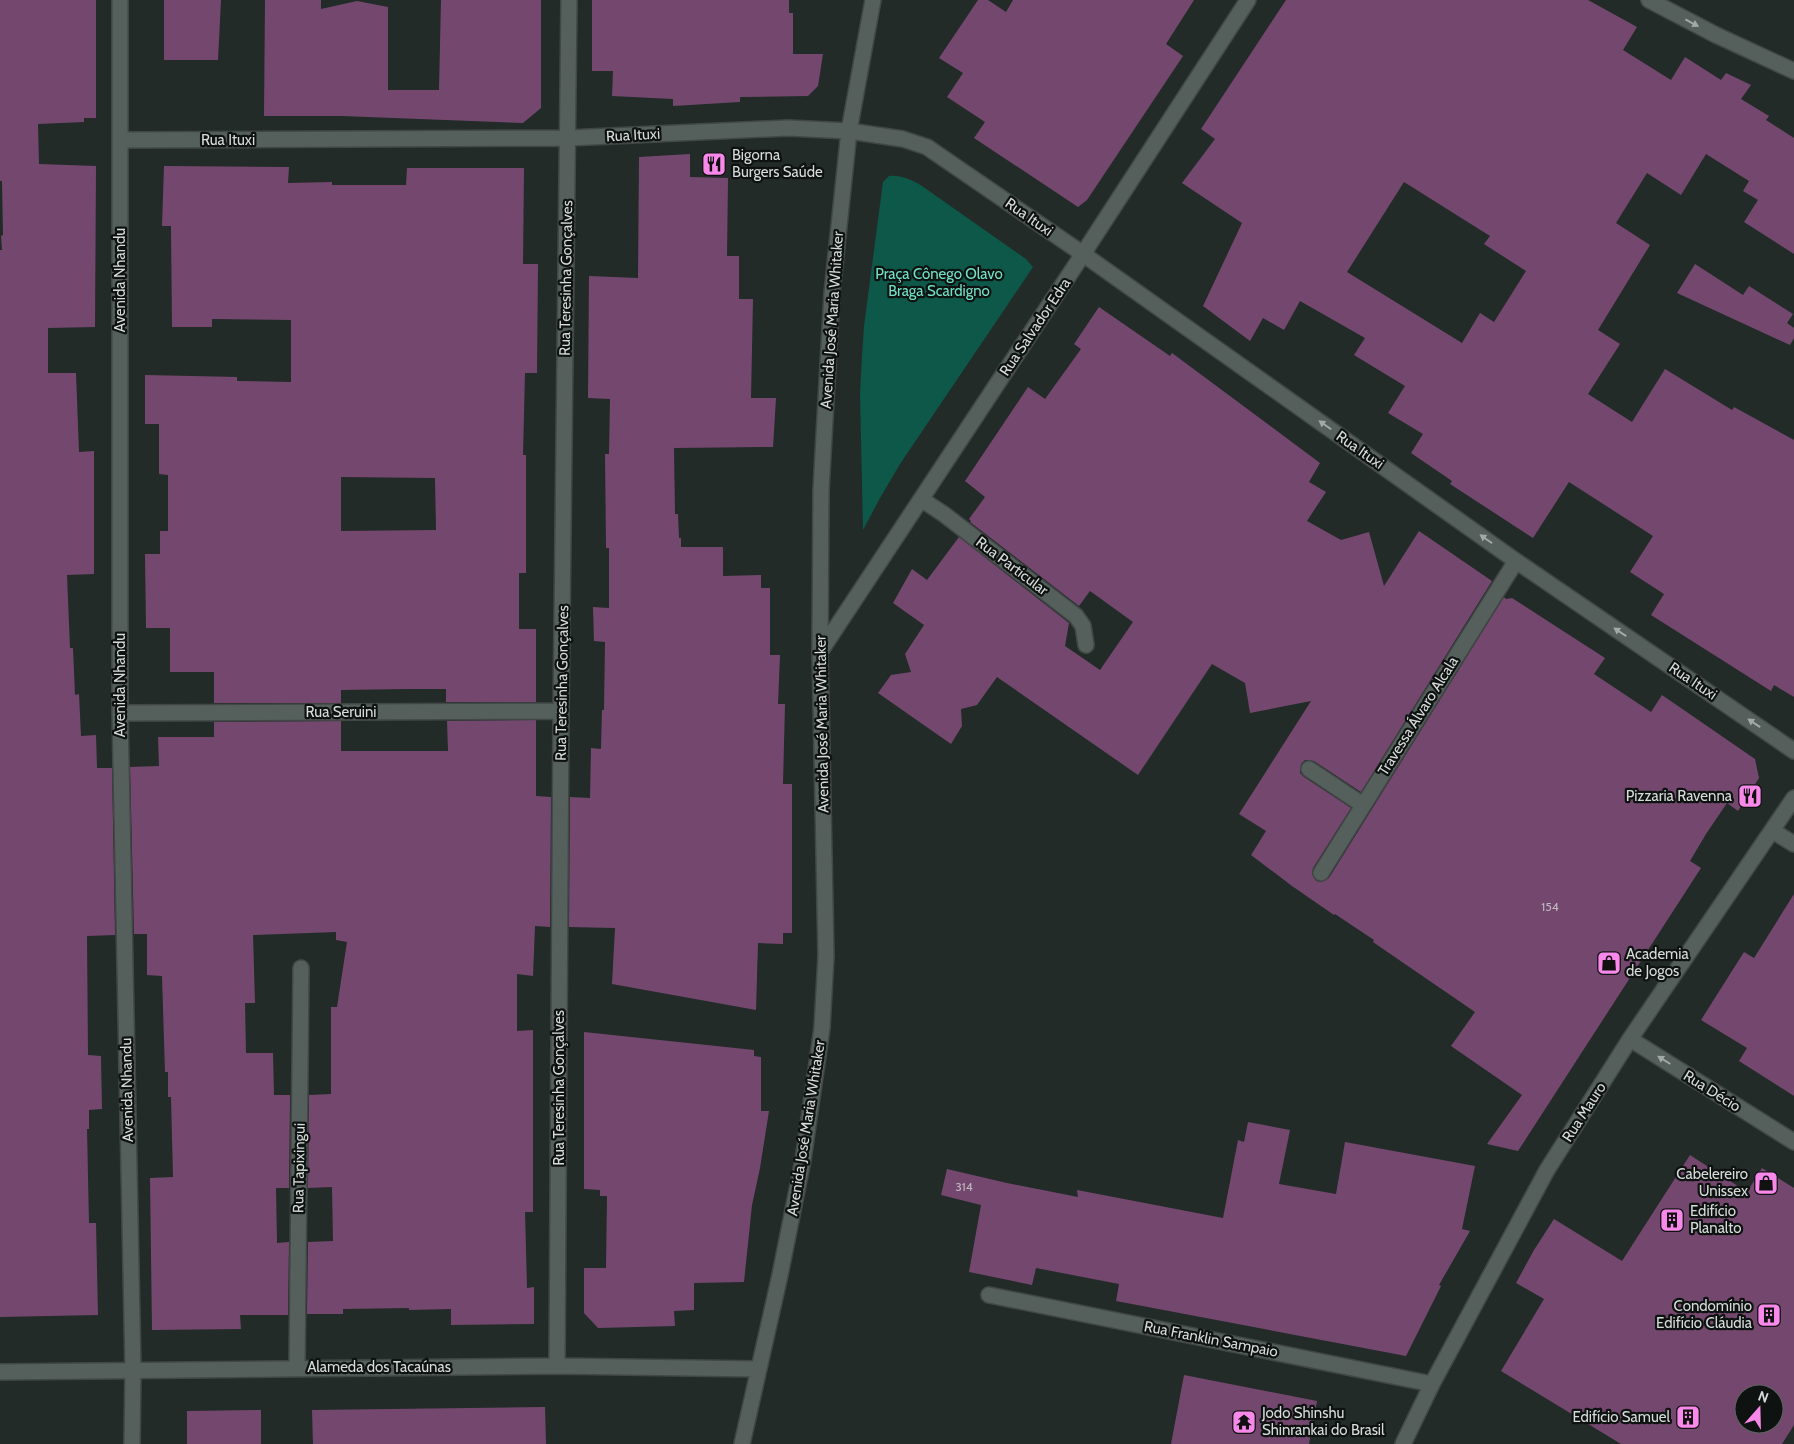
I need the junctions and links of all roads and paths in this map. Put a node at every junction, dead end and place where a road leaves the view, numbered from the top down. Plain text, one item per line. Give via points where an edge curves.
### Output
1 (120, 0) edge
2 (569, 0) edge
3 (873, 0) edge
4 (1248, 0) edge
5 (1649, 0) edge
6 (1794, 71) edge
7 (849, 131) junction
8 (568, 138) junction
9 (120, 140) junction
10 (1083, 254) junction
11 (921, 499) junction
12 (1516, 561) junction
13 (1086, 645) dead end
14 (820, 652) junction
15 (561, 711) junction
16 (120, 713) junction
17 (1794, 751) edge
18 (1309, 769) dead end
19 (1794, 798) edge
20 (1363, 805) junction
21 (1773, 831) junction
22 (1794, 844) edge
23 (1321, 872) dead end
24 (301, 968) dead end
25 (1630, 1039) junction
26 (1794, 1142) edge
27 (989, 1295) dead end
28 (557, 1366) junction
29 (297, 1368) junction
30 (758, 1369) junction
31 (132, 1370) junction
32 (0, 1372) edge
33 (1432, 1384) junction
34 (132, 1444) edge
35 (742, 1444) edge
36 (1404, 1444) edge

1 - 9 street, Avenida Nhandu
2 - 8 street, Rua Teresinha Gonçalves
3 - 7 street, Avenida José Maria Whitaker
4 - 10 street, Rua Salvador Edra
5 -> 6 street
7 - 8 street, Rua Ituxi via 788,128
7 - 10 street, Rua Ituxi via 903,139 927,147
7 - 14 street, Avenida José Maria Whitaker via 832,293 822,460
8 - 9 street, Rua Ituxi
8 - 15 street, Rua Teresinha Gonçalves
9 - 16 street, Avenida Nhandu
10 - 11 street, Rua Salvador Edra
12 -> 10 street, Rua Ituxi
11 - 13 street, Rua Particular via 1076,616 1083,626
11 - 14 street, Rua Salvador Edra
17 -> 12 street, Rua Ituxi
12 - 20 street, Travessa Álvaro Alcala
14 - 30 street, Avenida José Maria Whitaker via 826,956 822,1028 803,1160
15 - 16 street, Rua Seruini
15 - 28 street, Rua Teresinha Gonçalves
16 - 31 street, Avenida Nhandu
18 - 20 street
19 - 21 street, Rua Mauro
20 - 23 street, Travessa Álvaro Alcala
21 - 22 street
21 - 25 street, Rua Mauro
24 - 29 street, Rua Tapixingui
26 -> 25 street, Rua Décio
25 - 33 street, Rua Mauro via 1547,1170
27 - 33 street, Rua Franklin Sampaio
28 - 29 street, Alameda dos Tacaúnas
28 - 30 street, Alameda dos Tacaúnas
29 - 31 street, Alameda dos Tacaúnas
30 - 35 street, Avenida José Maria Whitaker
31 - 32 street, Alameda dos Tacaúnas
31 - 34 street, Avenida Nhandu
33 - 36 street, Rua Mauro

